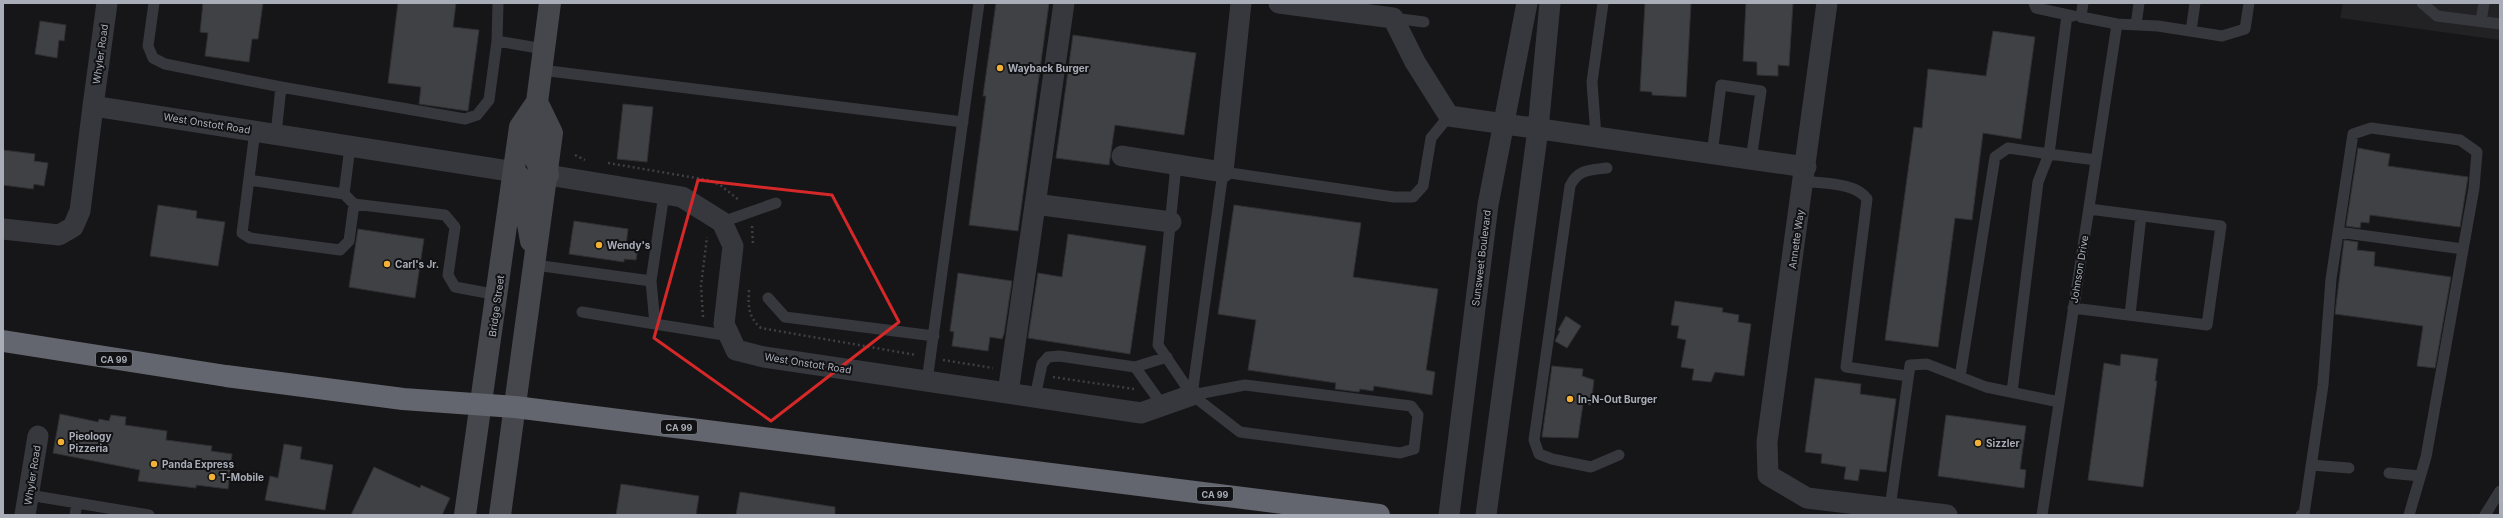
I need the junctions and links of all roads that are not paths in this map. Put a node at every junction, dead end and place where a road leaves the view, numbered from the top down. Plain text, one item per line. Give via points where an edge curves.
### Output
1 (107, 3) edge
2 (154, 3) edge
3 (498, 3) edge
4 (550, 3) edge
5 (979, 3) edge
6 (1064, 3) edge
7 (1241, 3) edge
8 (1279, 3) edge
9 (1527, 3) edge
10 (1550, 3) edge
11 (1603, 3) edge
12 (1827, 3) edge
13 (2034, 3) edge
14 (2083, 3) edge
15 (2139, 3) edge
16 (2195, 3) edge
17 (2249, 3) edge
18 (2422, 3) edge
19 (2484, 3) edge
20 (2067, 15) junction
21 (2081, 17) junction
22 (1393, 18) junction
23 (2481, 21) junction
24 (1424, 22) dead end
25 (2117, 24) junction
26 (2136, 24) junction
27 (2500, 24) edge
28 (2191, 31) junction
29 (497, 42) junction
30 (544, 49) junction
31 (541, 70) junction
32 (281, 87) junction
33 (93, 106) junction
34 (534, 107) junction
35 (1449, 116) junction
36 (963, 122) junction
37 (1504, 124) junction
38 (1538, 129) junction
39 (255, 131) junction
40 (276, 134) junction
41 (1596, 137) junction
42 (350, 146) junction
43 (1712, 154) junction
44 (2049, 154) junction
45 (1122, 156) dead end
46 (1751, 160) junction
47 (2096, 160) junction
48 (1176, 165) junction
49 (1607, 168) dead end
50 (515, 172) junction
51 (1223, 172) junction
52 (1805, 174) junction
53 (548, 175) junction
54 (249, 180) junction
55 (344, 194) junction
56 (664, 194) junction
57 (776, 203) dead end
58 (354, 204) junction
59 (1035, 204) junction
60 (2088, 209) junction
61 (2142, 216) junction
62 (1170, 222) junction
63 (714, 227) junction
64 (3, 229) edge
65 (2338, 232) junction
66 (2463, 249) junction
67 (535, 264) junction
68 (652, 281) junction
69 (498, 295) junction
70 (768, 298) dead end
71 (2073, 308) junction
72 (582, 312) dead end
73 (2130, 315) junction
74 (655, 324) junction
75 (730, 336) junction
76 (934, 336) junction
77 (3, 341) edge
78 (1167, 358) junction
79 (1135, 367) junction
80 (1908, 376) junction
81 (1960, 377) junction
82 (927, 381) junction
83 (2012, 392) junction
84 (1008, 393) junction
85 (1192, 395) junction
86 (1035, 397) junction
87 (2059, 402) junction
88 (482, 404) junction
89 (515, 406) junction
90 (1163, 406) junction
91 (38, 436) dead end
92 (1619, 455) dead end
93 (2311, 465) junction
94 (2349, 468) dead end
95 (2389, 473) dead end
96 (2420, 476) junction
97 (2500, 491) edge
98 (28, 495) junction
99 (77, 503) junction
100 (1890, 508) junction
101 (25, 515) edge
102 (75, 515) edge
103 (149, 515) edge
104 (465, 515) edge
105 (500, 515) edge
106 (1378, 515) edge
107 (1449, 515) edge
108 (1486, 515) edge
109 (1947, 515) edge
110 (2042, 515) edge
111 (2301, 515) edge
112 (2409, 515) edge
113 (2485, 515) edge

1 - 33 street, Whyler Road
2 - 32 lane via 148,46 153,58 165,64
3 - 29 lane
4 - 30 main road, Bridge Street
5 - 36 lane
6 - 59 street
7 - 51 street
8 - 22 street
9 - 37 street, Sunsweet Boulevard
10 - 38 street
11 - 41 lane via 1592,82
12 - 52 street, Annette Way
13 - 20 lane via 2036,8
14 - 21 lane
15 - 26 lane
16 - 28 lane
17 - 28 lane via 2245,29 2222,36
18 - 23 lane via 2437,16
19 - 23 lane
20 - 21 lane
20 - 44 lane
21 - 25 lane
22 - 24 lane
22 - 35 street via 1415,62
23 - 27 lane
25 - 26 lane
25 - 47 lane, Johnson Drive
26 - 28 lane
29 - 30 lane
29 - 32 lane via 489,100 477,116 465,119
30 - 31 main road, Bridge Street
31 - 34 main road, Bridge Street
31 - 36 lane
32 - 40 lane
33 - 39 street, West Onstott Road
33 - 64 street via 80,211 73,227 59,235
34 - 50 main road, Bridge Street via 520,127
34 - 53 main road via 552,133
35 - 37 street
35 - 51 lane via 1431,138 1423,186 1413,197 1394,197
36 - 76 lane
37 - 38 street
37 - 107 street, Sunsweet Boulevard via 1488,205
38 - 41 street
38 - 108 street
39 - 40 street, West Onstott Road
39 - 54 lane
40 - 42 street, West Onstott Road
41 - 43 street
42 - 50 street, West Onstott Road
42 - 55 lane
43 - 46 street
43 - 46 lane via 1722,85 1761,91
44 - 47 lane
44 - 81 lane via 2008,148 1995,157
44 - 83 lane via 2038,182
45 - 48 street
46 - 52 street
47 - 60 lane, Johnson Drive
48 - 51 street
48 - 62 lane
49 - 92 lane via 1575,175 1570,186 1534,440 1539,454 1552,460 1591,467
50 - 67 main road via 527,185 528,224
50 - 69 main road, Bridge Street
51 - 85 lane
52 - 80 lane via 1863,192 1867,199 1846,367
52 - 100 street, Annette Way via 1767,442 1768,475 1807,498
53 - 56 street
53 - 67 main road
54 - 55 lane
54 - 58 lane via 242,233 250,238 340,250 349,241
55 - 58 lane
56 - 63 street via 682,197
56 - 68 lane
57 - 63 lane
58 - 69 lane via 445,215 455,227 448,275 455,287
59 - 62 street
59 - 84 street
60 - 61 lane
60 - 71 lane, Johnson Drive
61 - 73 lane
61 - 73 lane via 2221,226 2208,325
62 - 78 lane via 1158,346
63 - 75 street, West Onstott Road via 733,246 724,324
65 - 66 lane
65 - 66 lane via 2353,134 2371,128 2460,140 2477,152 2474,188
65 - 93 lane via 2331,279 2323,385
66 - 96 lane via 2426,457
67 - 68 lane
67 - 89 main road
68 - 74 lane
69 - 88 main road, Bridge Street
70 - 76 lane via 785,316
71 - 73 lane
71 - 87 lane, Johnson Drive
72 - 74 lane
74 - 75 lane
75 - 82 street, West Onstott Road via 736,350 764,357
76 - 82 lane
77 - 88 highway, CA 99 via 226,376 403,399
78 - 79 lane
78 - 85 lane
79 - 86 lane via 1059,356 1048,357 1042,364
79 - 90 lane
80 - 81 lane via 1910,365 1927,364
80 - 100 lane
81 - 83 lane via 1986,387
82 - 84 street, West Onstott Road
83 - 87 lane
84 - 86 street, West Onstott Road
85 - 85 lane via 1240,432 1400,453 1414,449 1418,415 1411,406 1245,386
85 - 90 street, West Onstott Road
86 - 90 street, West Onstott Road via 1141,413
87 - 110 lane, Johnson Drive
88 - 89 highway, CA 99
88 - 104 main road, Bridge Street
89 - 105 main road
89 - 106 highway, CA 99
91 - 98 street, Whyler Road
93 - 94 lane
93 - 111 lane via 2304,514
95 - 96 lane
96 - 112 lane
97 - 113 lane
98 - 99 lane
98 - 101 street, Whyler Road
99 - 102 lane
99 - 103 lane
100 - 109 street

